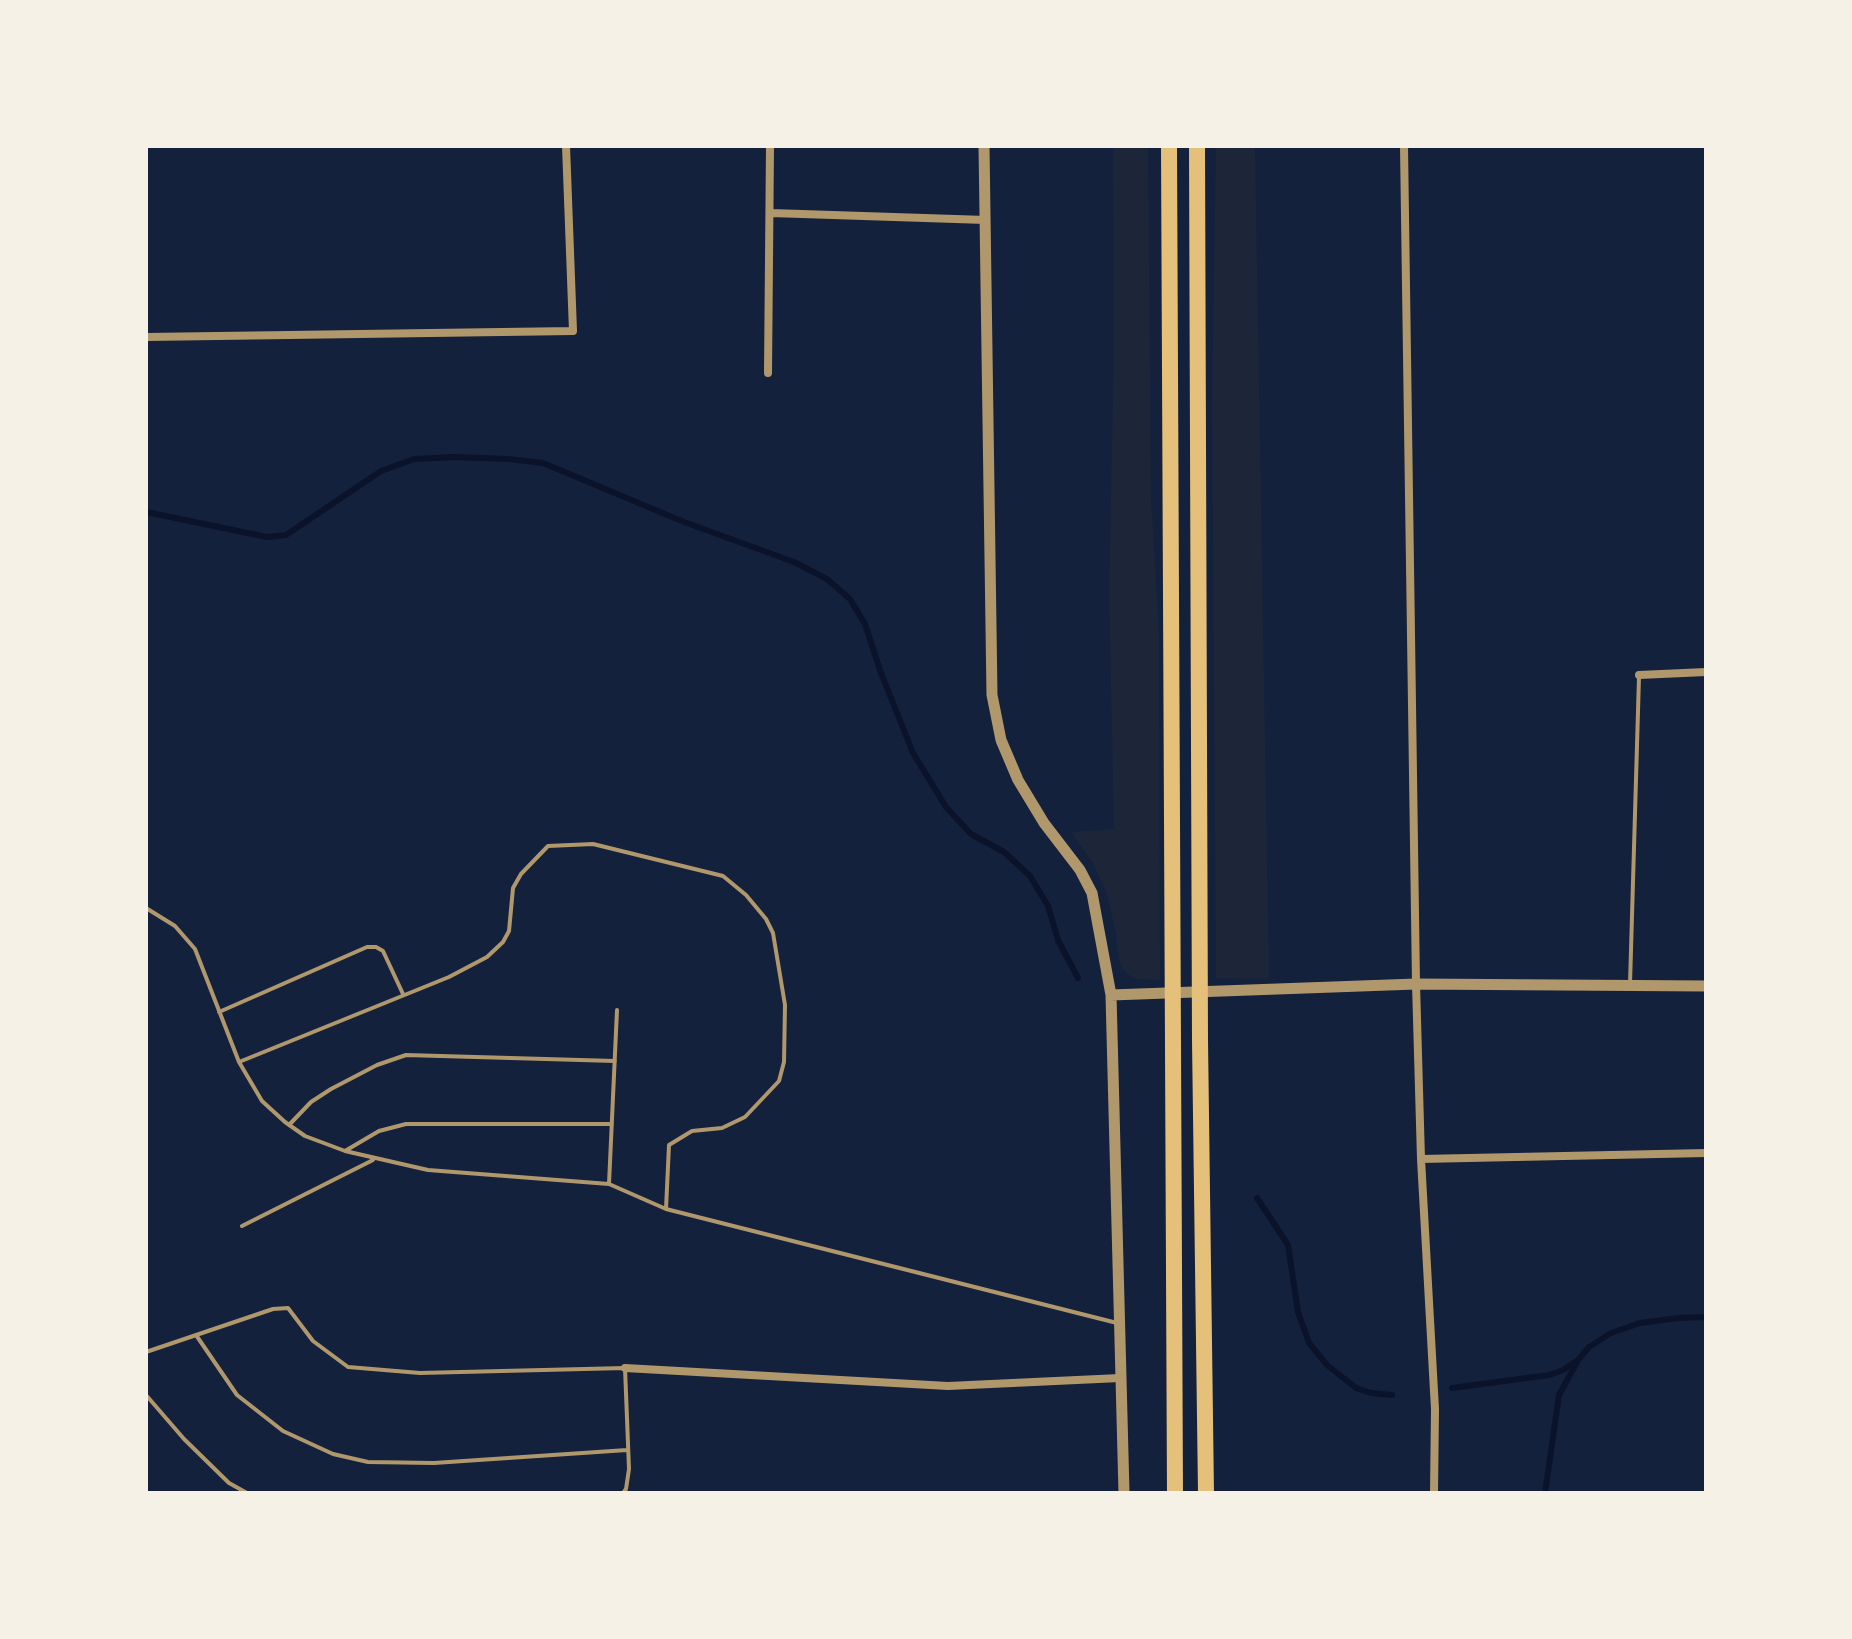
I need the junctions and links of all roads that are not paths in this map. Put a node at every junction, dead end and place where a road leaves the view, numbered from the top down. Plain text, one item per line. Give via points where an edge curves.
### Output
1 (566, 146) edge
2 (770, 146) edge
3 (984, 146) edge
4 (1169, 146) edge
5 (1197, 146) edge
6 (1404, 146) edge
7 (771, 213) junction
8 (986, 220) junction
9 (146, 337) edge
10 (768, 373) dead end
11 (1706, 672) edge
12 (1639, 675) joint
13 (146, 908) edge
14 (1416, 984) junction
15 (1706, 986) edge
16 (1630, 987) junction
17 (404, 994) junction
18 (1111, 995) junction
19 (617, 1010) dead end
20 (219, 1012) junction
21 (615, 1061) junction
22 (239, 1062) junction
23 (612, 1124) junction
24 (289, 1125) junction
25 (345, 1151) junction
26 (1706, 1153) edge
27 (375, 1159) junction
28 (1421, 1159) junction
29 (609, 1184) junction
30 (666, 1209) junction
31 (242, 1226) dead end
32 (1119, 1324) junction
33 (196, 1335) junction
34 (146, 1352) edge
35 (625, 1368) junction
36 (1120, 1378) junction
37 (146, 1395) edge
38 (628, 1450) junction
39 (247, 1493) edge
40 (623, 1493) edge
41 (1124, 1493) edge
42 (1175, 1493) edge
43 (1206, 1493) edge
44 (1434, 1493) edge

1 - 9 street via 573,331
2 - 7 street
3 - 8 street
4 - 42 highway
5 - 43 highway
6 - 14 street
7 - 8 street
7 - 10 street
8 - 18 street via 992,695 1001,740 1018,780 1092,893
11 - 12 street
12 - 16 lane
13 - 20 lane via 175,926 195,949
14 - 16 street
14 - 18 street
14 - 28 street
15 - 16 street
17 - 20 lane via 383,951 367,947
17 - 22 lane
17 - 30 lane via 470,967 503,942 513,888 548,846 615,848 705,870 739,887 773,933 785,1005 784,1062 779,1081 745,1117 722,1128 692,1131 669,1145
18 - 32 street
19 - 21 lane
20 - 22 lane
21 - 23 lane
21 - 24 lane via 406,1055 331,1089
22 - 24 lane via 262,1101
23 - 25 lane via 406,1124 379,1131
23 - 29 lane
24 - 25 lane
25 - 27 lane
26 - 28 street
27 - 29 lane via 428,1170
27 - 31 lane
28 - 44 street via 1435,1409
29 - 30 lane
30 - 32 lane
32 - 36 street
33 - 34 lane
33 - 35 lane via 288,1308 313,1341 348,1367 420,1373
33 - 38 lane via 237,1395 283,1431 333,1454 368,1462 434,1463
35 - 36 street via 948,1386
35 - 38 lane
36 - 41 street
37 - 39 lane via 229,1483
38 - 40 lane

